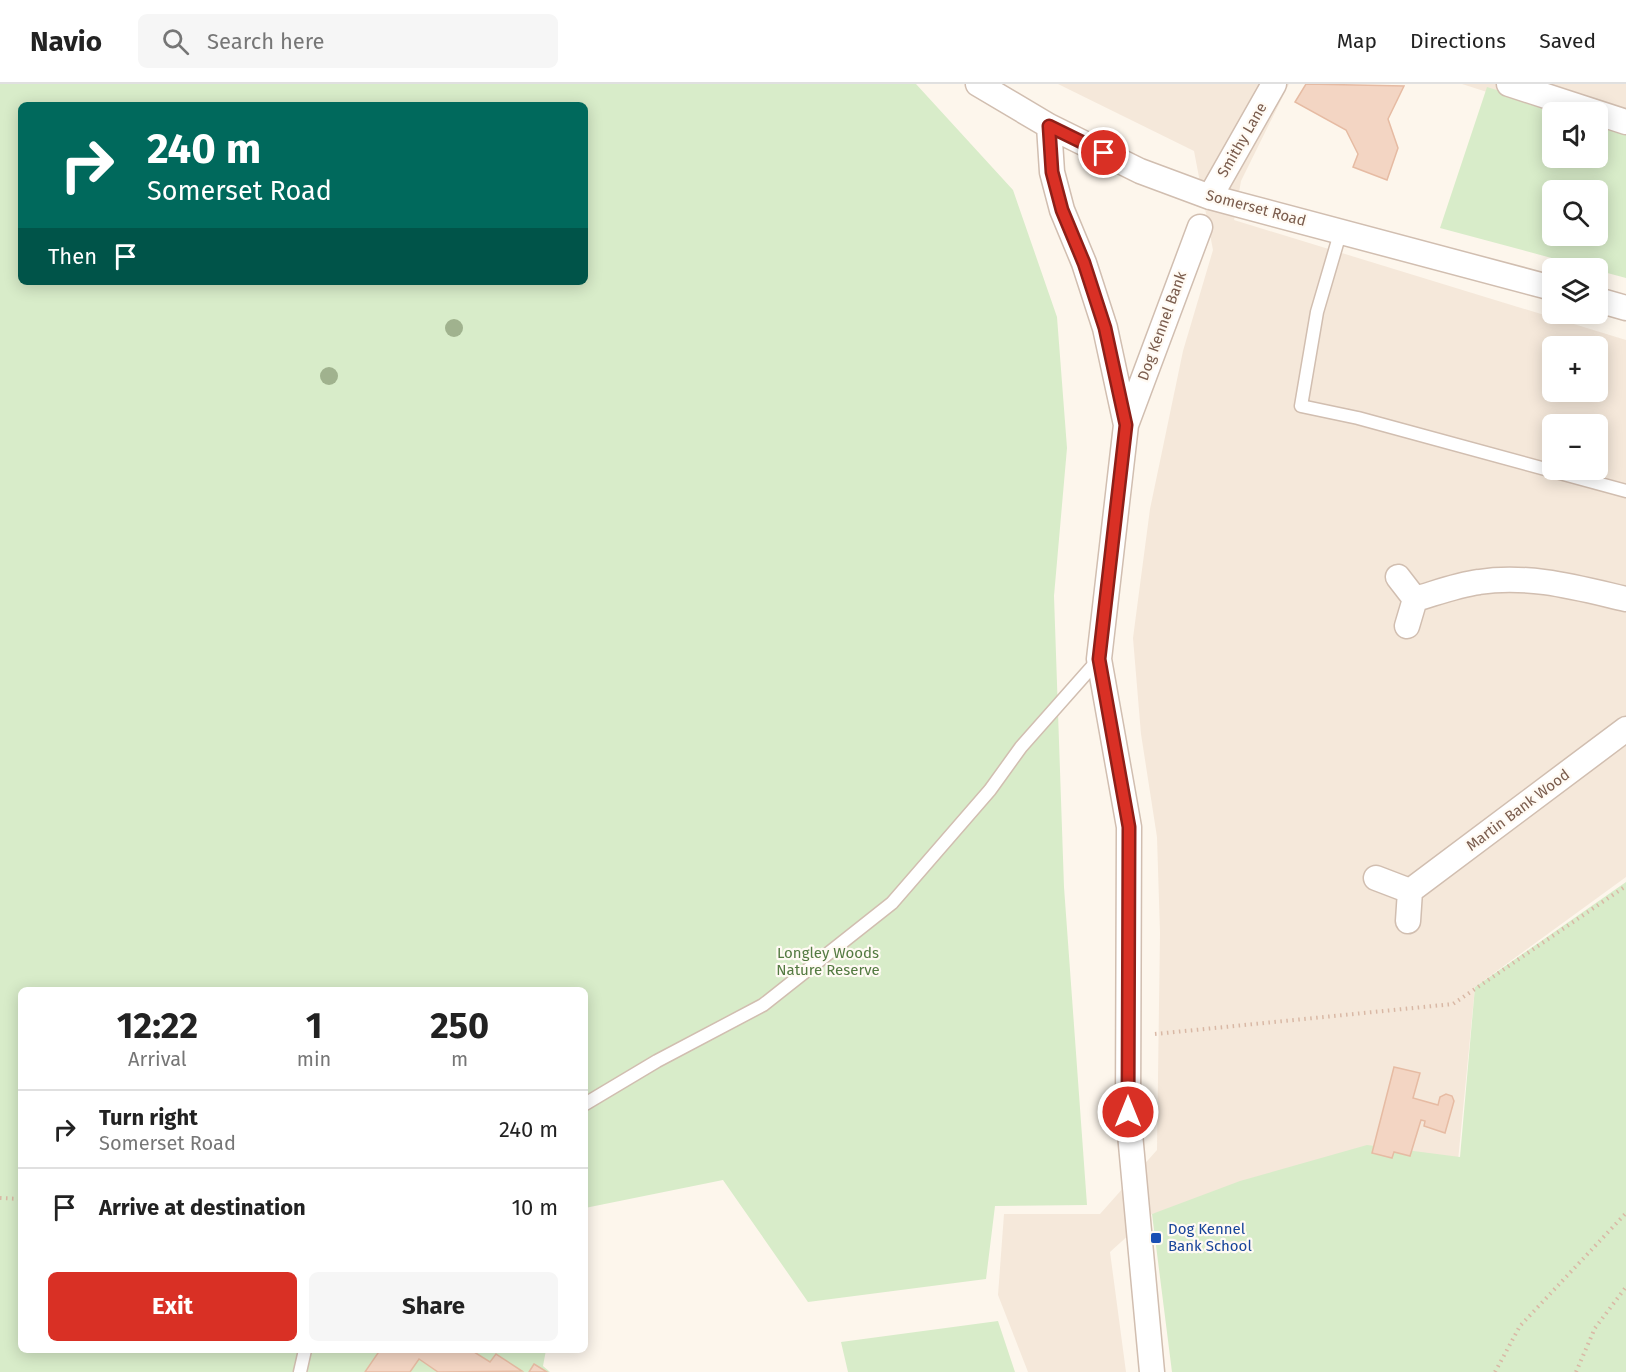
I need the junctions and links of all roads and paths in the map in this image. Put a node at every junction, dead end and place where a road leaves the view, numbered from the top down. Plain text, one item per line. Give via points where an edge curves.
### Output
1 (978, 84) edge
2 (1274, 84) edge
3 (1509, 84) edge
4 (1626, 122) edge
5 (1049, 126) junction
6 (1210, 197) junction
7 (1200, 227) dead end
8 (1341, 230) junction
9 (1542, 285) edge
10 (1608, 303) edge
11 (1626, 308) edge
12 (1126, 425) junction
13 (1626, 491) edge
14 (1398, 577) dead end
15 (1416, 599) junction
16 (1626, 599) edge
17 (1407, 626) dead end
18 (1099, 659) junction
19 (1626, 729) edge
20 (1376, 878) dead end
21 (1626, 886) edge
22 (1410, 891) junction
23 (1408, 921) dead end
24 (1128, 1037) junction
25 (588, 1102) edge
26 (0, 1198) edge
27 (18, 1199) edge
28 (1626, 1213) edge
29 (1626, 1287) edge
30 (304, 1353) edge
31 (300, 1372) edge
32 (1152, 1372) edge
33 (1496, 1372) edge
34 (1576, 1372) edge

1 - 5 street, Somerset Road
2 - 6 street, Smithy Lane
3 - 4 street
5 - 6 street, Somerset Road via 1140,171
5 - 12 street, Dog Kennel Bank via 1052,172 1105,328
6 - 8 street, Somerset Road
7 - 12 street, Dog Kennel Bank
8 - 9 street, Somerset Road
8 - 13 lane via 1317,312 1301,406
10 - 11 street
12 - 18 street, Dog Kennel Bank
14 - 15 street
15 - 16 street via 1478,582 1515,579 1562,584
15 - 17 street
18 - 24 street, Dog Kennel Bank via 1129,827
18 - 25 lane via 892,903 763,1005
19 - 22 street, Martin Bank Wood
20 - 22 street
21 - 24 path via 1453,1004
22 - 23 street
24 - 32 street, Dog Kennel Bank via 1128,1112
26 - 27 path
28 - 33 path via 1520,1326
29 - 34 path via 1595,1328
30 - 31 lane

